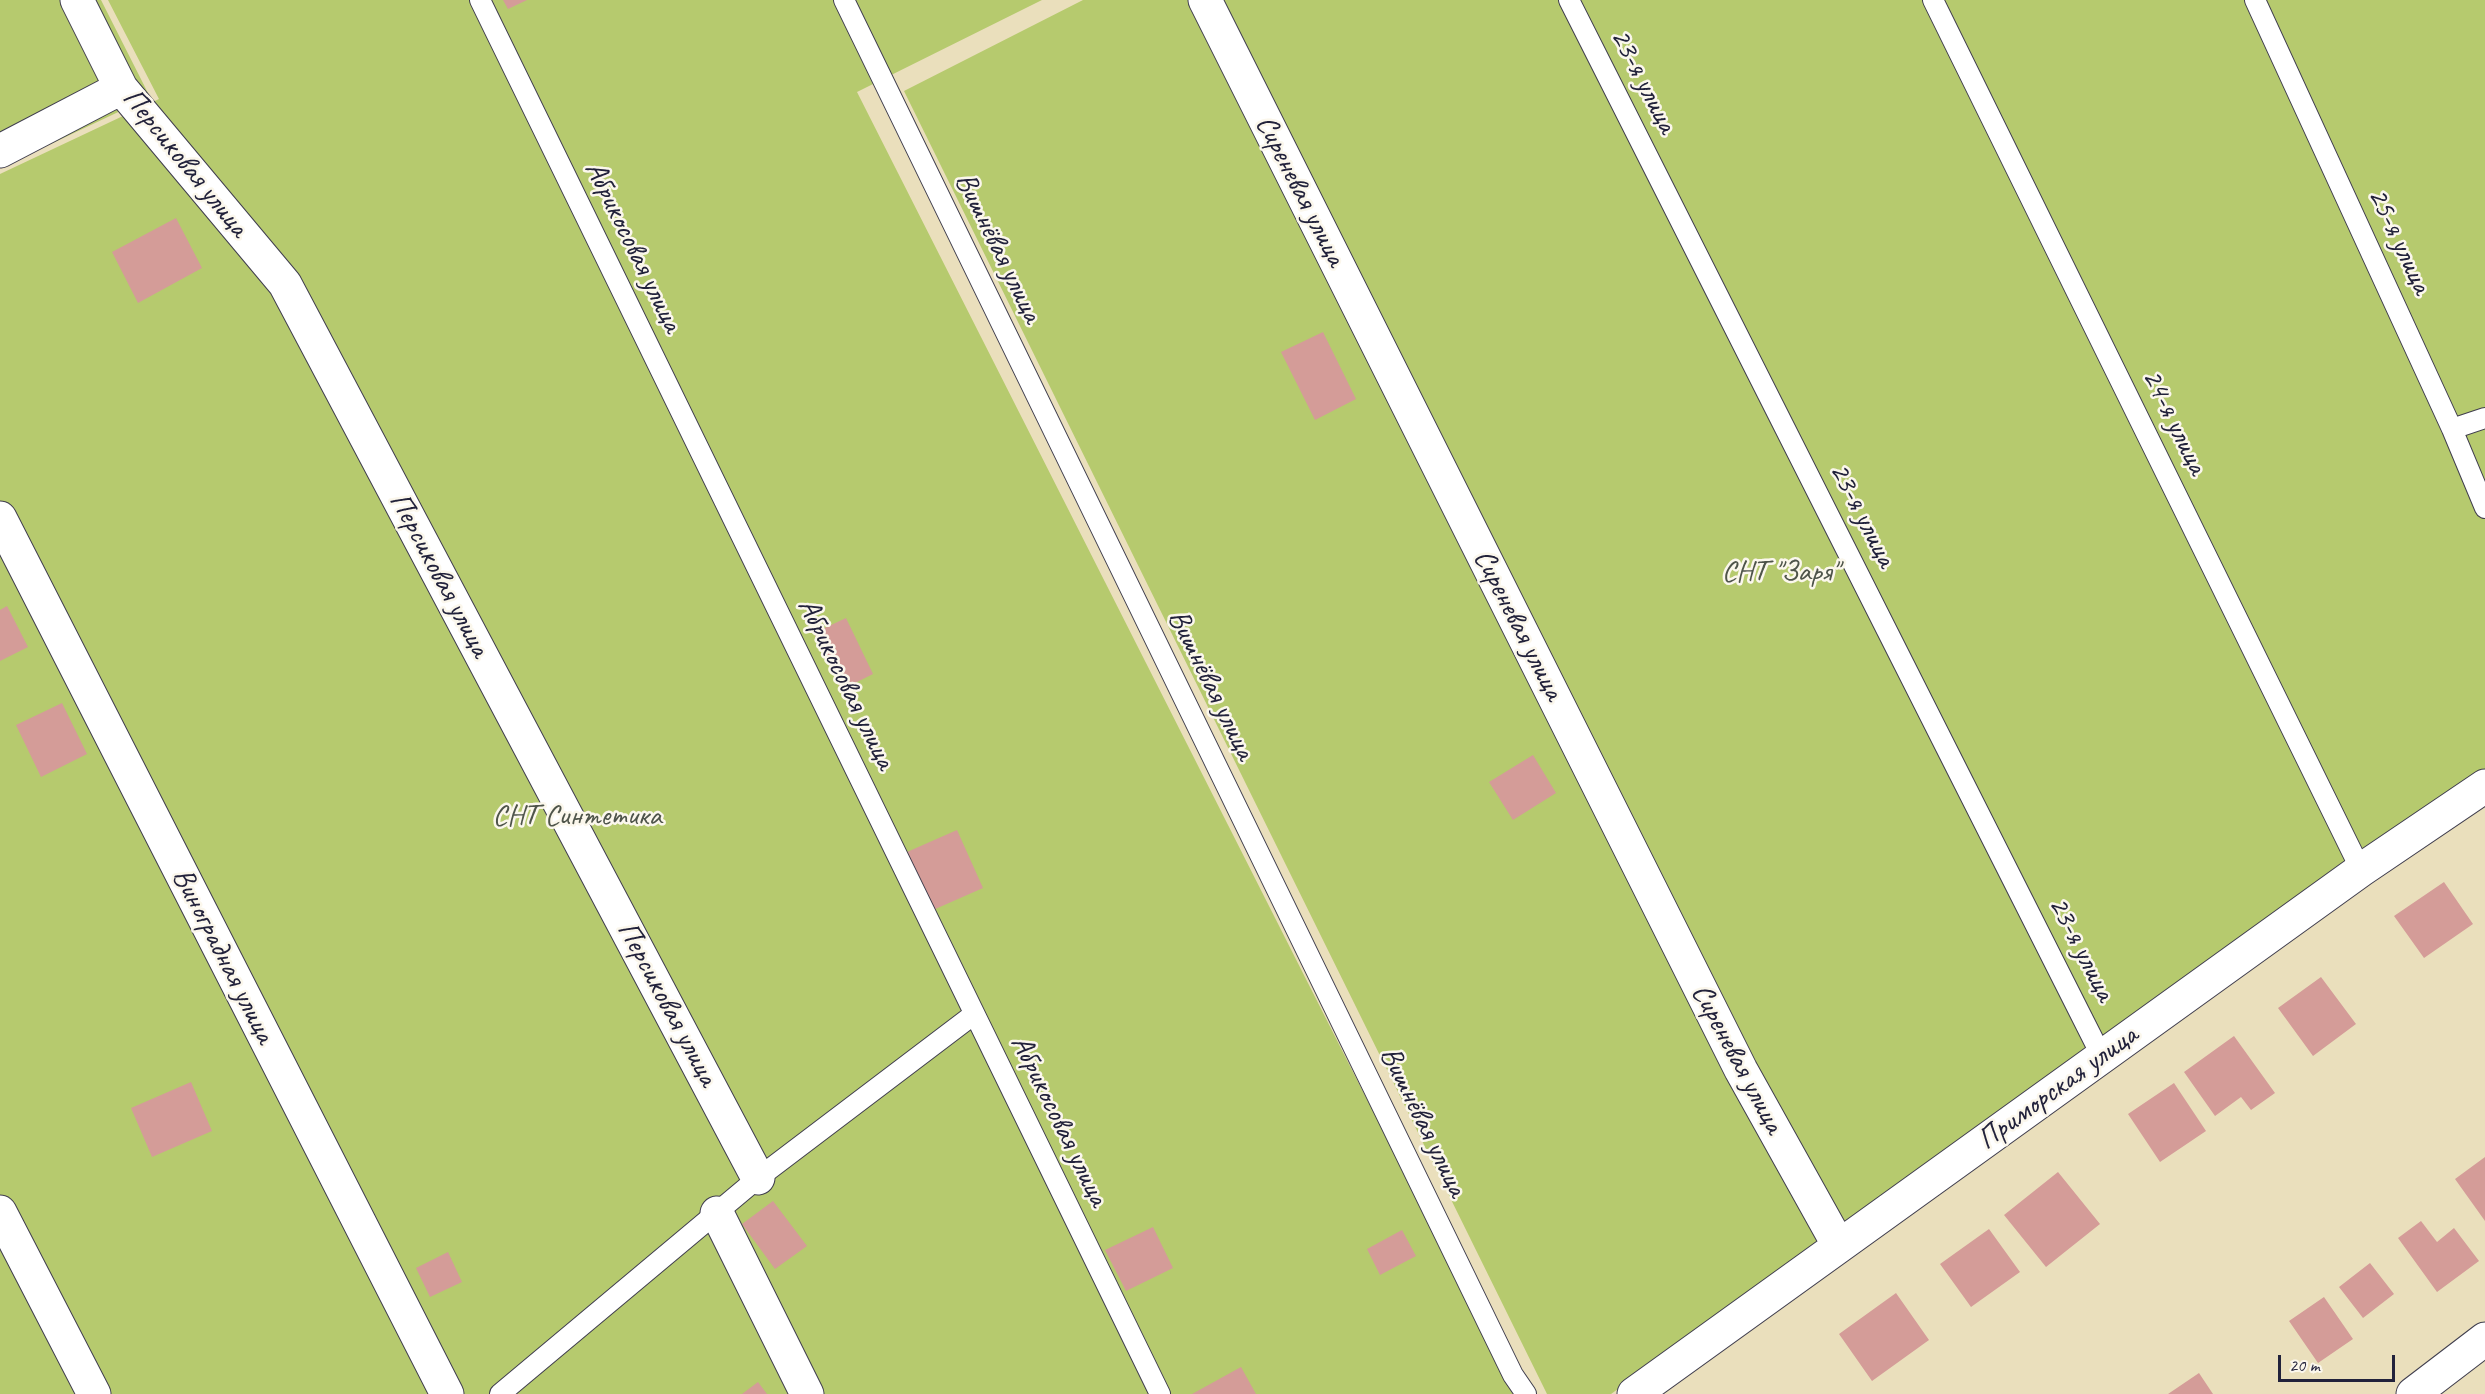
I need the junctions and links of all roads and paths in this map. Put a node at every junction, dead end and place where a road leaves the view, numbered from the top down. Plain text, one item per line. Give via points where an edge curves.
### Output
1 (77, 0) edge
2 (480, 0) edge
3 (844, 0) edge
4 (1205, 0) edge
5 (1569, 0) edge
6 (1933, 0) edge
7 (2255, 0) edge
8 (122, 88) junction
9 (0, 151) edge
10 (2485, 418) edge
11 (2452, 429) junction
12 (2485, 508) edge
13 (0, 518) edge
14 (2485, 786) edge
15 (2361, 870) junction
16 (974, 1015) junction
17 (2102, 1057) junction
18 (758, 1178) junction
19 (0, 1212) edge
20 (717, 1214) junction
21 (1839, 1246) junction
22 (2485, 1339) edge
23 (94, 1394) edge
24 (447, 1394) edge
25 (500, 1394) edge
26 (807, 1394) edge
27 (1160, 1394) edge
28 (1526, 1394) edge
29 (1634, 1394) edge
30 (2413, 1394) edge

1 - 8 street, Персиковая улица
2 - 16 lane, Абрикосовая улица
3 - 28 lane, Вишнёвая улица
4 - 21 street, Сиреневая улица via 1741,1070
5 - 17 lane, 23-я улица
6 - 15 lane, 24-я улица
7 - 11 lane, 25-я улица
8 - 9 street
8 - 18 street, Персиковая улица via 285,284
10 - 11 lane
11 - 12 lane, 25-я улица
13 - 24 street, Виноградная улица
14 - 15 street, Приморская улица
15 - 17 street, Приморская улица
16 - 18 lane
16 - 27 lane, Абрикосовая улица
17 - 21 street, Приморская улица
18 - 20 lane
19 - 23 street
20 - 25 lane
20 - 26 street
21 - 29 street, Приморская улица
22 - 30 street

